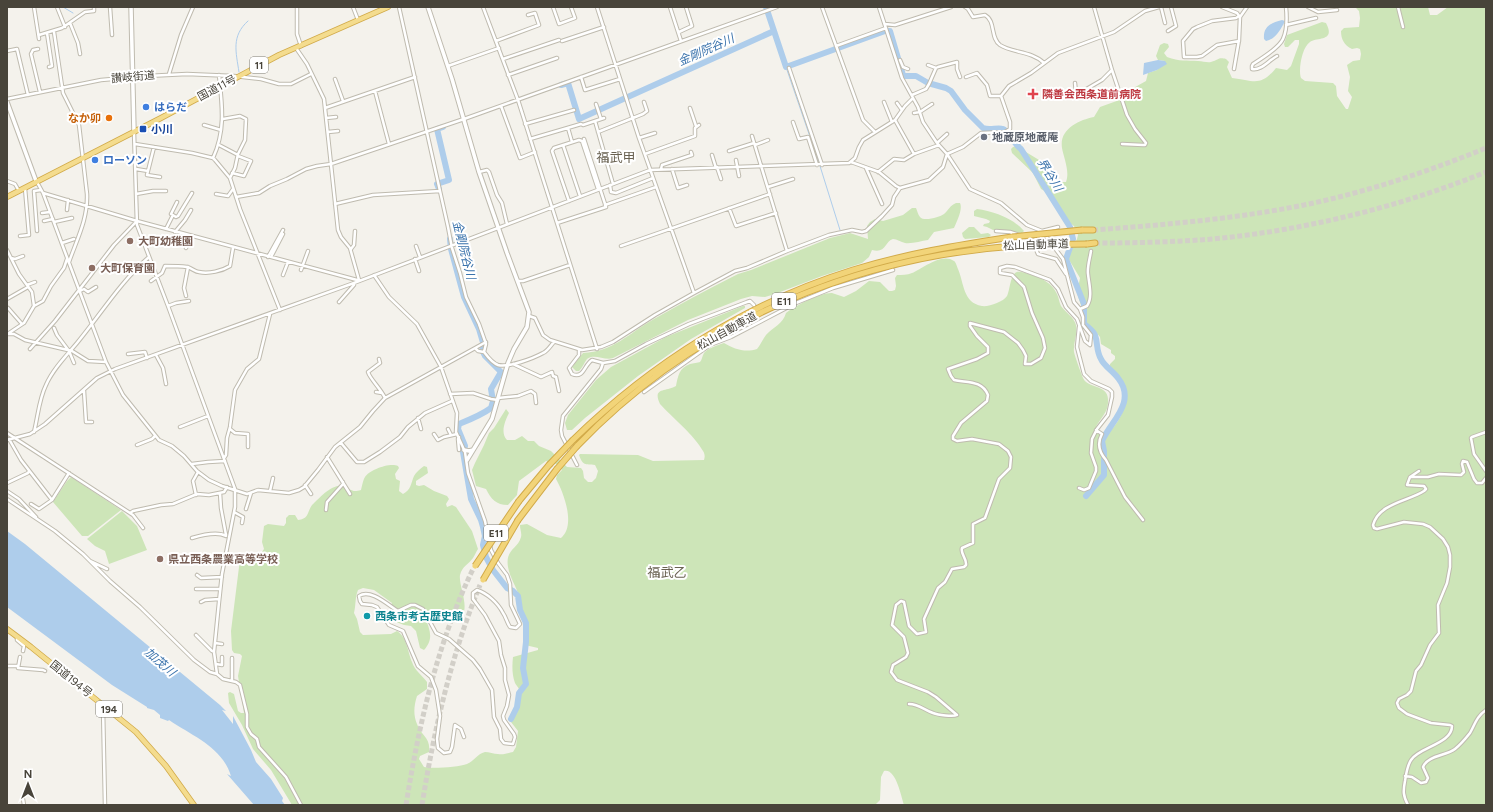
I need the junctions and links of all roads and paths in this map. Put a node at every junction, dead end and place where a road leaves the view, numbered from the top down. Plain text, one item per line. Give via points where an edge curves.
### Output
1 (34, 7) edge
2 (57, 7) edge
3 (94, 7) edge
4 (110, 7) edge
5 (131, 7) edge
6 (193, 7) edge
7 (297, 7) edge
8 (353, 7) edge
9 (388, 7) edge
10 (399, 7) edge
11 (428, 7) edge
12 (483, 7) edge
13 (553, 7) edge
14 (571, 7) edge
15 (597, 7) edge
16 (670, 7) edge
17 (686, 7) edge
18 (777, 7) edge
19 (822, 7) edge
20 (879, 7) edge
21 (951, 7) edge
22 (964, 7) edge
23 (1094, 7) edge
24 (1160, 7) edge
25 (1172, 7) edge
26 (1222, 7) edge
27 (1247, 7) edge
28 (1286, 7) edge
29 (1308, 7) edge
30 (1398, 7) edge
31 (1337, 10) dead end
32 (528, 15) dead end
33 (1239, 17) junction
34 (1316, 18) dead end
35 (358, 20) junction
36 (70, 23) junction
37 (1165, 23) dead end
38 (885, 24) junction
39 (1286, 25) junction
40 (65, 27) junction
41 (604, 27) junction
42 (1403, 27) dead end
43 (886, 30) junction
44 (1168, 31) dead end
45 (54, 32) junction
46 (679, 32) junction
47 (47, 33) junction
48 (112, 34) dead end
49 (39, 35) junction
50 (1102, 37) junction
51 (39, 39) dead end
52 (496, 41) junction
53 (681, 41) junction
54 (1239, 41) junction
55 (298, 47) junction
56 (836, 47) junction
57 (498, 48) junction
58 (38, 49) dead end
59 (7, 51) edge
60 (80, 54) dead end
61 (1277, 56) dead end
62 (557, 58) dead end
63 (503, 59) junction
64 (900, 60) dead end
65 (1044, 63) junction
66 (616, 64) junction
67 (928, 65) dead end
68 (447, 66) junction
69 (49, 67) dead end
70 (789, 68) dead end
71 (901, 68) junction
72 (936, 68) junction
73 (1234, 68) dead end
74 (908, 69) dead end
75 (1112, 70) junction
76 (168, 74) junction
77 (311, 74) junction
78 (219, 75) junction
79 (508, 75) junction
80 (239, 76) junction
81 (132, 77) junction
82 (415, 77) junction
83 (581, 77) junction
84 (960, 77) dead end
85 (966, 77) dead end
86 (335, 79) dead end
87 (620, 79) junction
88 (1075, 83) dead end
89 (220, 86) junction
90 (62, 88) junction
91 (1087, 89) junction
92 (375, 91) junction
93 (40, 92) junction
94 (1089, 94) dead end
95 (28, 95) junction
96 (1001, 96) junction
97 (912, 97) junction
98 (7, 100) edge
99 (518, 100) junction
100 (344, 101) junction
101 (644, 102) dead end
102 (884, 102) dead end
103 (897, 103) dead end
104 (596, 104) dead end
105 (932, 104) dead end
106 (501, 106) junction
107 (325, 108) junction
108 (690, 108) dead end
109 (574, 110) dead end
110 (902, 110) junction
111 (920, 112) junction
112 (914, 113) dead end
113 (336, 117) dead end
114 (326, 118) junction
115 (223, 119) junction
116 (464, 119) junction
117 (633, 119) junction
118 (595, 121) junction
119 (894, 121) junction
120 (793, 122) dead end
121 (525, 124) junction
122 (204, 125) dead end
123 (568, 128) junction
124 (221, 130) junction
125 (338, 131) dead end
126 (134, 132) junction
127 (328, 132) junction
128 (427, 132) junction
129 (598, 132) junction
130 (875, 132) junction
131 (655, 133) dead end
132 (948, 134) dead end
133 (752, 136) dead end
134 (639, 138) junction
135 (530, 139) junction
136 (584, 139) dead end
137 (768, 140) dead end
138 (572, 142) junction
139 (135, 144) junction
140 (754, 144) junction
141 (938, 144) junction
142 (1122, 144) dead end
143 (219, 145) junction
144 (389, 145) junction
145 (563, 145) junction
146 (154, 147) junction
147 (729, 151) dead end
148 (535, 152) junction
149 (691, 152) dead end
150 (645, 154) junction
151 (914, 154) junction
152 (947, 154) junction
153 (238, 155) junction
154 (712, 155) dead end
155 (82, 158) junction
156 (213, 158) junction
157 (736, 160) dead end
158 (851, 162) junction
159 (331, 164) junction
160 (819, 165) junction
161 (761, 166) junction
162 (736, 167) junction
163 (866, 167) junction
164 (717, 168) junction
165 (136, 169) junction
166 (661, 169) junction
167 (672, 169) junction
168 (650, 170) junction
169 (148, 171) junction
170 (479, 172) junction
171 (878, 172) junction
172 (232, 173) junction
173 (739, 176) dead end
174 (160, 177) dead end
175 (230, 178) junction
176 (653, 178) junction
177 (721, 179) dead end
178 (793, 179) dead end
179 (7, 181) edge
180 (36, 181) junction
181 (613, 184) junction
182 (610, 185) junction
183 (687, 185) dead end
184 (656, 187) junction
185 (768, 187) junction
186 (25, 188) junction
187 (900, 188) junction
188 (233, 189) junction
189 (599, 189) junction
190 (19, 191) junction
191 (42, 191) junction
192 (166, 191) dead end
193 (440, 191) junction
194 (192, 193) dead end
195 (136, 194) junction
196 (216, 194) dead end
197 (770, 194) junction
198 (580, 196) junction
199 (7, 197) edge
200 (236, 197) junction
201 (68, 200) junction
202 (569, 201) junction
203 (177, 202) dead end
204 (335, 204) junction
205 (882, 204) dead end
206 (606, 205) junction
207 (87, 206) junction
208 (552, 207) junction
209 (730, 208) junction
210 (67, 210) dead end
211 (191, 210) dead end
212 (50, 212) junction
213 (42, 213) dead end
214 (776, 213) junction
215 (173, 215) junction
216 (72, 218) dead end
217 (44, 221) dead end
218 (53, 221) junction
219 (137, 221) junction
220 (557, 223) junction
221 (507, 224) junction
222 (499, 227) junction
223 (1058, 227) dead end
224 (670, 228) junction
225 (166, 229) junction
226 (283, 230) dead end
227 (1093, 230) tunnel mouth
228 (355, 231) dead end
229 (996, 231) dead end
230 (1042, 231) junction
231 (37, 232) dead end
232 (175, 232) junction
233 (283, 234) dead end
234 (20, 236) dead end
235 (191, 236) junction
236 (74, 239) dead end
237 (62, 243) junction
238 (1095, 244) tunnel mouth
239 (452, 245) junction
240 (416, 246) dead end
241 (621, 246) dead end
242 (186, 248) dead end
243 (233, 248) junction
244 (351, 249) junction
245 (787, 250) junction
246 (308, 251) dead end
247 (1091, 251) dead end
248 (7, 252) edge
249 (259, 254) junction
250 (23, 256) dead end
251 (149, 257) junction
252 (269, 257) junction
253 (420, 257) junction
254 (11, 258) junction
255 (416, 259) junction
256 (68, 260) junction
257 (288, 262) junction
258 (570, 265) junction
259 (303, 266) junction
260 (188, 267) junction
261 (301, 270) dead end
262 (420, 270) dead end
263 (893, 270) dead end
264 (283, 275) dead end
265 (374, 275) junction
266 (1067, 276) junction
267 (157, 277) junction
268 (358, 280) junction
269 (151, 281) dead end
270 (517, 281) junction
271 (35, 282) dead end
272 (354, 283) junction
273 (28, 286) junction
274 (96, 287) dead end
275 (80, 290) junction
276 (694, 292) junction
277 (7, 295) edge
278 (186, 296) dead end
279 (8, 299) edge
280 (189, 301) dead end
281 (339, 302) dead end
282 (754, 305) dead end
283 (34, 306) junction
284 (168, 306) junction
285 (8, 308) edge
286 (1081, 309) junction
287 (280, 310) junction
288 (270, 313) junction
289 (529, 316) junction
290 (760, 316) dead end
291 (762, 321) junction
292 (22, 324) junction
293 (92, 324) junction
294 (1079, 327) junction
295 (54, 328) dead end
296 (7, 334) edge
297 (555, 342) junction
298 (35, 343) junction
299 (484, 343) junction
300 (182, 345) junction
301 (30, 349) dead end
302 (579, 349) junction
303 (597, 349) junction
304 (69, 351) junction
305 (480, 351) junction
306 (128, 354) dead end
307 (156, 355) junction
308 (147, 358) junction
309 (379, 358) dead end
310 (106, 362) junction
311 (74, 363) dead end
312 (603, 363) junction
313 (513, 364) junction
314 (507, 365) junction
315 (441, 367) junction
316 (111, 371) junction
317 (166, 384) dead end
318 (84, 390) junction
319 (559, 391) dead end
320 (376, 392) dead end
321 (644, 392) dead end
322 (382, 393) junction
323 (450, 394) junction
324 (385, 398) junction
325 (498, 399) junction
326 (452, 401) junction
327 (536, 403) dead end
328 (208, 416) junction
329 (418, 418) junction
330 (92, 422) dead end
331 (180, 427) dead end
332 (230, 428) junction
333 (421, 429) dead end
334 (448, 429) dead end
335 (1096, 430) junction
336 (34, 432) junction
337 (1486, 432) edge
338 (7, 433) edge
339 (434, 434) dead end
340 (155, 435) junction
341 (452, 435) junction
342 (458, 436) junction
343 (15, 438) junction
344 (8, 440) edge
345 (341, 443) junction
346 (137, 445) dead end
347 (248, 447) dead end
348 (474, 449) junction
349 (459, 450) dead end
350 (464, 450) junction
351 (327, 458) junction
352 (225, 460) junction
353 (467, 460) junction
354 (191, 464) junction
355 (578, 465) dead end
356 (1486, 470) edge
357 (29, 471) junction
358 (1419, 471) dead end
359 (198, 472) junction
360 (69, 473) junction
361 (1410, 477) junction
362 (273, 478) dead end
363 (1486, 478) edge
364 (343, 481) junction
365 (7, 483) edge
366 (305, 485) junction
367 (227, 487) junction
368 (1079, 488) dead end
369 (235, 489) junction
370 (7, 490) edge
371 (270, 491) junction
372 (220, 493) junction
373 (251, 493) junction
374 (311, 494) dead end
375 (350, 494) dead end
376 (196, 495) junction
377 (7, 499) edge
378 (52, 500) junction
379 (31, 504) dead end
380 (246, 509) dead end
381 (326, 510) dead end
382 (234, 512) junction
383 (130, 513) junction
384 (37, 519) junction
385 (1143, 520) dead end
386 (242, 523) dead end
387 (143, 528) dead end
388 (226, 535) junction
389 (192, 538) dead end
390 (229, 539) junction
391 (90, 561) junction
392 (474, 567) tunnel mouth
393 (107, 569) dead end
394 (197, 575) dead end
395 (222, 577) junction
396 (482, 583) tunnel mouth
397 (196, 589) dead end
398 (220, 589) junction
399 (219, 599) junction
400 (200, 602) dead end
401 (7, 629) edge
402 (202, 634) dead end
403 (17, 637) junction
404 (215, 643) junction
405 (222, 644) dead end
406 (23, 651) dead end
407 (214, 652) junction
408 (20, 657) dead end
409 (222, 657) dead end
410 (232, 658) dead end
411 (216, 664) junction
412 (7, 666) edge
413 (17, 666) junction
414 (45, 671) dead end
415 (217, 674) junction
416 (232, 682) junction
417 (103, 704) junction
418 (909, 704) dead end
419 (1486, 710) edge
420 (464, 736) dead end
421 (1406, 776) junction
422 (23, 799) dead end
423 (24, 805) edge
424 (105, 805) edge
425 (194, 805) edge
426 (301, 805) edge
427 (1408, 805) edge

1 - 49 street
2 - 40 street
3 - 36 street via 94,11 85,12
4 - 48 street
5 - 81 street
6 - 76 street
7 - 55 street
8 - 35 street
9 - 35 highway, 国道11号 / 11
10 - 82 street
11 - 68 street
12 - 52 street
13 - 14 street via 559,24 575,18
15 - 41 street
16 - 46 street
17 - 46 street via 692,26
18 - 53 street
19 - 56 street
20 - 38 street
21 - 38 street via 895,25
22 - 65 street via 974,17 982,15 990,19 999,44 1037,57
23 - 50 street
24 - 37 street
24 - 50 street via 1145,11
25 - 44 street via 1176,26
26 - 33 street via 1237,13
27 - 33 street
28 - 39 street
29 - 31 street via 1318,12
30 - 42 street
32 - 52 street via 535,13 539,25
33 - 54 street
33 - 54 street via 1212,21 1193,29 1183,41 1184,57 1197,58 1217,44
34 - 39 street
35 - 55 highway, 国道11号 / 11
36 - 40 street
36 - 60 street
38 - 43 street
39 - 61 street via 1281,42 1253,64 1252,69 1260,68
40 - 45 street
41 - 63 street
41 - 66 street
43 - 56 street
43 - 71 street
45 - 47 street
45 - 90 street
46 - 53 street
47 - 49 street
47 - 69 street via 52,66
49 - 51 street
50 - 65 street via 1058,53
50 - 75 street
52 - 57 street
53 - 66 street
54 - 73 street
55 - 77 street
55 - 80 highway, 国道11号 / 11
56 - 130 street via 863,120
57 - 63 street
57 - 68 street
58 - 93 street via 33,50 31,54
59 - 95 street via 17,49
62 - 79 street
63 - 79 street
64 - 71 street
65 - 96 street via 1009,86
66 - 83 street
66 - 87 street
67 - 72 street
68 - 116 street
70 - 160 street
71 - 74 street
71 - 97 street via 902,78
72 - 84 street via 957,62
72 - 97 street via 930,83 923,91
75 - 91 street
75 - 142 street via 1127,115 1146,143
76 - 78 street, 讃岐街道
76 - 81 street, 讃岐街道
77 - 80 street, 讃岐街道 via 291,84
77 - 107 street via 324,99
78 - 80 street, 讃岐街道
78 - 89 street
79 - 99 street
80 - 89 highway, 国道11号 / 11
81 - 90 street, 讃岐街道
81 - 126 street
82 - 92 street
82 - 128 street
83 - 87 street via 585,90
83 - 99 street
85 - 96 street via 977,73 987,85 990,96
86 - 100 street
87 - 117 street
88 - 91 street via 1076,94
89 - 115 street
89 - 126 highway, 国道11号 / 11
90 - 93 street, 讃岐街道
90 - 155 street via 79,125
91 - 94 street
92 - 100 street
92 - 144 street
93 - 95 street, 讃岐街道
95 - 98 street, 讃岐街道
96 - 152 street via 1010,129 1005,132 981,133 963,147
97 - 110 street
97 - 111 street
98 - 180 street
99 - 106 street
99 - 121 street
100 - 107 street
101 - 117 street via 646,113
102 - 119 street
103 - 110 street
104 - 118 street via 602,119
105 - 111 street
106 - 116 street
106 - 148 street via 520,158
107 - 114 street
108 - 150 street via 698,126 695,128 695,136
109 - 121 street
110 - 119 street
111 - 112 street
111 - 141 street via 923,122
113 - 114 street
114 - 127 street
115 - 124 street
115 - 153 street via 240,116 246,119 245,140
116 - 128 street
116 - 170 street
117 - 129 street
117 - 134 street
118 - 123 street
118 - 129 street
119 - 130 street
119 - 151 street
120 - 160 street via 799,139 808,137
121 - 135 street
122 - 124 street
123 - 135 street
123 - 138 street
124 - 143 street
125 - 127 street
126 - 139 street
126 - 155 highway, 国道11号 / 11
127 - 159 street
128 - 144 street
128 - 193 street
129 - 181 street
130 - 158 street via 863,140
131 - 134 street
132 - 141 street
133 - 140 street
134 - 150 street
135 - 148 street
136 - 189 street
137 - 140 street
138 - 145 street
138 - 189 street via 582,141
139 - 146 street
139 - 165 street
140 - 147 street
140 - 161 street
141 - 151 street
141 - 152 street
143 - 153 street
143 - 156 street
144 - 159 street
145 - 198 street
145 - 202 street via 552,151
146 - 156 street
146 - 169 street
148 - 208 street
149 - 166 street via 692,155 662,165
150 - 168 street
151 - 171 street via 904,160 894,159
152 - 187 street via 943,167 929,180
152 - 230 street via 971,190 1001,203 1027,225
153 - 172 street
153 - 172 street via 251,161 244,176
154 - 164 street
155 - 180 highway, 国道11号 / 11
155 - 207 street
156 - 175 street
157 - 162 street
158 - 160 street
158 - 163 street
159 - 200 street via 306,169 259,193
159 - 204 street
160 - 161 street
161 - 162 street
161 - 185 street
162 - 164 street
162 - 173 street
163 - 171 street
163 - 205 street
164 - 167 street
164 - 177 street
165 - 169 street
165 - 195 street
166 - 167 street
166 - 168 street
167 - 183 street via 678,188
168 - 176 street
168 - 181 street
169 - 174 street via 147,175
170 - 221 street via 489,172 502,203
170 - 222 street
171 - 187 street
172 - 175 street
175 - 188 street
176 - 182 street via 616,193 612,192
176 - 184 street
178 - 185 street
179 - 190 street via 16,184
180 - 186 highway, 国道11号 / 11
180 - 191 street
181 - 182 street
182 - 189 street
184 - 206 street
184 - 224 street
185 - 197 street
186 - 190 highway, 国道11号 / 11
186 - 234 street via 29,234
187 - 245 street via 892,205 866,231 849,230
188 - 196 street via 228,196
188 - 200 street
189 - 198 street
189 - 206 street
190 - 199 highway, 国道11号 / 11
191 - 201 street
191 - 212 street
191 - 231 street via 34,191 33,207
192 - 195 street
193 - 204 street via 373,195
193 - 239 street
194 - 215 street via 178,216
195 - 219 street
197 - 209 street
197 - 214 street
198 - 202 street
200 - 249 street
201 - 207 street
201 - 210 street
202 - 208 street
203 - 215 street via 171,214
204 - 244 street via 339,234
206 - 220 street
207 - 219 street
207 - 256 street via 84,221
208 - 220 street
208 - 221 street
209 - 214 street via 736,226
209 - 224 street
211 - 232 street
212 - 213 street
212 - 218 street
214 - 245 street
215 - 225 street
216 - 218 street
217 - 218 street
218 - 237 street
219 - 225 street
219 - 251 street
219 - 275 street via 114,245
220 - 258 street
221 - 222 street
222 - 239 street
222 - 270 street
223 - 230 street
224 - 241 street
224 - 276 street
225 - 232 street
226 - 252 street
227 - 392 highway, 松山自動車道 / E11, bridge via 1012,237 930,250 870,265 769,303 710,333 662,365 610,406 573,440 519,501
228 - 244 street via 354,246
229 - 266 street via 1010,232 1030,239 1038,254 1056,259
230 - 266 street via 1063,259
232 - 235 street
233 - 252 street
235 - 242 street
235 - 243 street
236 - 237 street
237 - 256 street
238 - 396 highway, 松山自動車道 / E11, bridge via 1030,245 972,250 886,266 825,285 771,307 716,336 661,372 622,403 577,446 518,520
239 - 253 street
239 - 299 street via 466,297 479,324
240 - 253 street
243 - 249 street
243 - 260 street via 228,268 202,273
244 - 268 street
245 - 276 street via 735,271
246 - 259 street
247 - 286 street via 1087,273 1090,285 1089,303
248 - 254 street
249 - 252 street
249 - 287 street
250 - 254 street
251 - 267 street
251 - 293 street via 135,269
252 - 257 street
253 - 255 street
254 - 273 street
255 - 262 street
255 - 265 street
256 - 275 street
256 - 283 street via 43,301
257 - 259 street
257 - 264 street
258 - 270 street
258 - 303 street
259 - 261 street
259 - 268 street
260 - 267 street via 165,266
260 - 278 street via 184,288
263 - 291 street via 812,296
265 - 268 street
265 - 315 street via 389,297 417,324
266 - 286 street via 1074,302
267 - 269 street
267 - 284 street
268 - 272 street
270 - 289 street
271 - 273 street
272 - 281 street
272 - 287 street
273 - 279 street
273 - 283 street
274 - 275 street via 91,292
275 - 293 street
275 - 298 street
276 - 303 street via 613,342
277 - 279 street
280 - 284 street
282 - 312 street via 750,301 719,312 646,344 615,361
283 - 292 street
284 - 300 street
285 - 292 street
286 - 294 street via 1083,325 1091,335 1090,345 1085,341
287 - 288 street
288 - 300 street
288 - 332 street via 259,359 247,369 235,390
289 - 297 street via 536,319 543,335
289 - 314 street via 527,327
290 - 291 street
291 - 321 street via 710,345
292 - 296 street
293 - 304 street
293 - 310 street
294 - 335 street via 1077,347 1084,374 1112,393 1108,414
294 - 418 street via 1077,319 1066,307 1058,289 1050,280 1015,267 1002,267 1000,273 1012,275 1025,290 1043,338 1044,353 1036,361 1025,364 1024,350 1004,332 970,323 977,336 988,347 988,353 948,369 954,380 979,384 988,395 987,401 961,423 953,436 954,439 999,444 1010,454 1011,466 997,482 985,518 973,524 973,543 962,548 966,565 952,569 938,588 924,619 926,632 918,634 913,631 909,626 904,602 896,605 893,626 904,637 908,653 893,665 892,676 928,692 957,715 935,714 918,705
295 - 304 street
296 - 298 street via 14,334
297 - 302 street
297 - 313 street via 544,353
298 - 301 street
298 - 304 street
299 - 305 street
299 - 305 street via 486,346
300 - 307 street
300 - 328 street
302 - 303 street
302 - 312 street via 579,355 569,368 572,374 581,375 592,360
304 - 310 street via 88,361
304 - 311 street
304 - 336 street via 47,383
305 - 314 street via 494,363
305 - 315 street
306 - 308 street via 145,352
307 - 308 street
307 - 317 street via 163,368
308 - 316 street
309 - 322 street via 380,363 368,374
310 - 316 street
312 - 355 street via 601,369 563,416 562,436
313 - 314 street
313 - 319 street via 541,376 552,372 556,377
314 - 325 street
315 - 323 street
315 - 324 street
316 - 318 street via 97,378
316 - 340 street via 122,395
318 - 330 street via 86,422
318 - 336 street
320 - 322 street
322 - 324 street
323 - 325 street via 474,393
323 - 326 street
324 - 345 street via 360,427
325 - 327 street via 531,391 535,394
325 - 348 street via 489,424
326 - 329 street via 427,411
326 - 342 street via 457,413
328 - 331 street
328 - 352 street
329 - 333 street
329 - 345 street via 400,437 360,463
332 - 347 street via 235,433 248,434
332 - 352 street
334 - 341 street
335 - 368 street via 1091,449 1096,467 1094,478 1089,488
335 - 385 street via 1102,434 1099,442 1102,456 1125,497
336 - 343 street
337 - 356 street via 1471,438 1474,454
338 - 343 street
339 - 341 street via 438,440
340 - 346 street via 152,439
340 - 354 street via 161,442 172,446
341 - 342 street
342 - 349 street
342 - 350 street
343 - 344 street
343 - 360 street
344 - 357 street
345 - 351 street via 335,446
348 - 350 street
348 - 353 street
350 - 353 street
351 - 364 street
351 - 366 street
352 - 354 street
352 - 369 street
353 - 420 street via 468,473 485,521 491,550 507,574 511,604 520,624 513,628 508,624 501,608 492,599 477,590 474,591 473,599 499,640 509,695 503,716 515,738 513,744 504,743 501,739 500,729 494,717 492,690 480,669 456,644 436,633 423,608 411,605 398,611 383,600 368,594 359,596 362,604 377,607 389,625 403,632 418,666 431,677 439,704 438,748 444,753 450,752 454,726 461,729
354 - 359 street
357 - 365 street
357 - 378 street
358 - 361 street
359 - 367 street
359 - 376 street via 193,481
360 - 378 street
360 - 383 street
361 - 363 street via 1461,475 1464,472 1464,461 1467,462 1477,483 1482,483
361 - 421 street via 1407,485 1424,486 1425,490 1383,511 1374,522 1374,528 1382,529 1404,522 1417,522 1430,527 1448,547 1450,567 1438,605 1439,633 1416,671 1411,691 1397,703 1407,714 1431,723 1450,725 1452,729 1443,740 1415,755 1410,761
362 - 371 street
364 - 375 street
364 - 381 street via 327,502
366 - 371 street via 292,493
366 - 374 street
367 - 369 street
367 - 372 street via 226,491
369 - 373 street
369 - 382 street
370 - 384 street
371 - 373 street via 258,490
372 - 376 street
372 - 388 street
373 - 380 street
376 - 383 street via 173,504
377 - 384 street
378 - 379 street via 39,509
382 - 386 street via 243,517
382 - 390 street
383 - 387 street
384 - 391 street via 68,541
388 - 389 street via 211,534
388 - 390 street
390 - 395 street
391 - 393 street
391 - 415 street via 194,660
394 - 395 street via 201,578
395 - 398 street
397 - 398 street
398 - 399 street
399 - 400 street
399 - 404 street
401 - 403 highway, 国道194号 / 194
402 - 407 street via 197,636
403 - 406 street via 24,646
403 - 417 highway, 国道194号 / 194
404 - 405 street
404 - 407 street
407 - 411 street
408 - 413 street
409 - 411 street via 222,665
410 - 416 street
411 - 415 street
412 - 413 street
413 - 414 street
415 - 416 street
416 - 426 street via 241,688 247,727 257,739 259,747 286,777
417 - 424 street
417 - 425 highway, 国道194号 / 194 via 153,750
419 - 421 street via 1478,717 1469,734 1456,749 1424,764 1428,778 1426,782 1420,783
421 - 427 street via 1403,797
422 - 423 street

